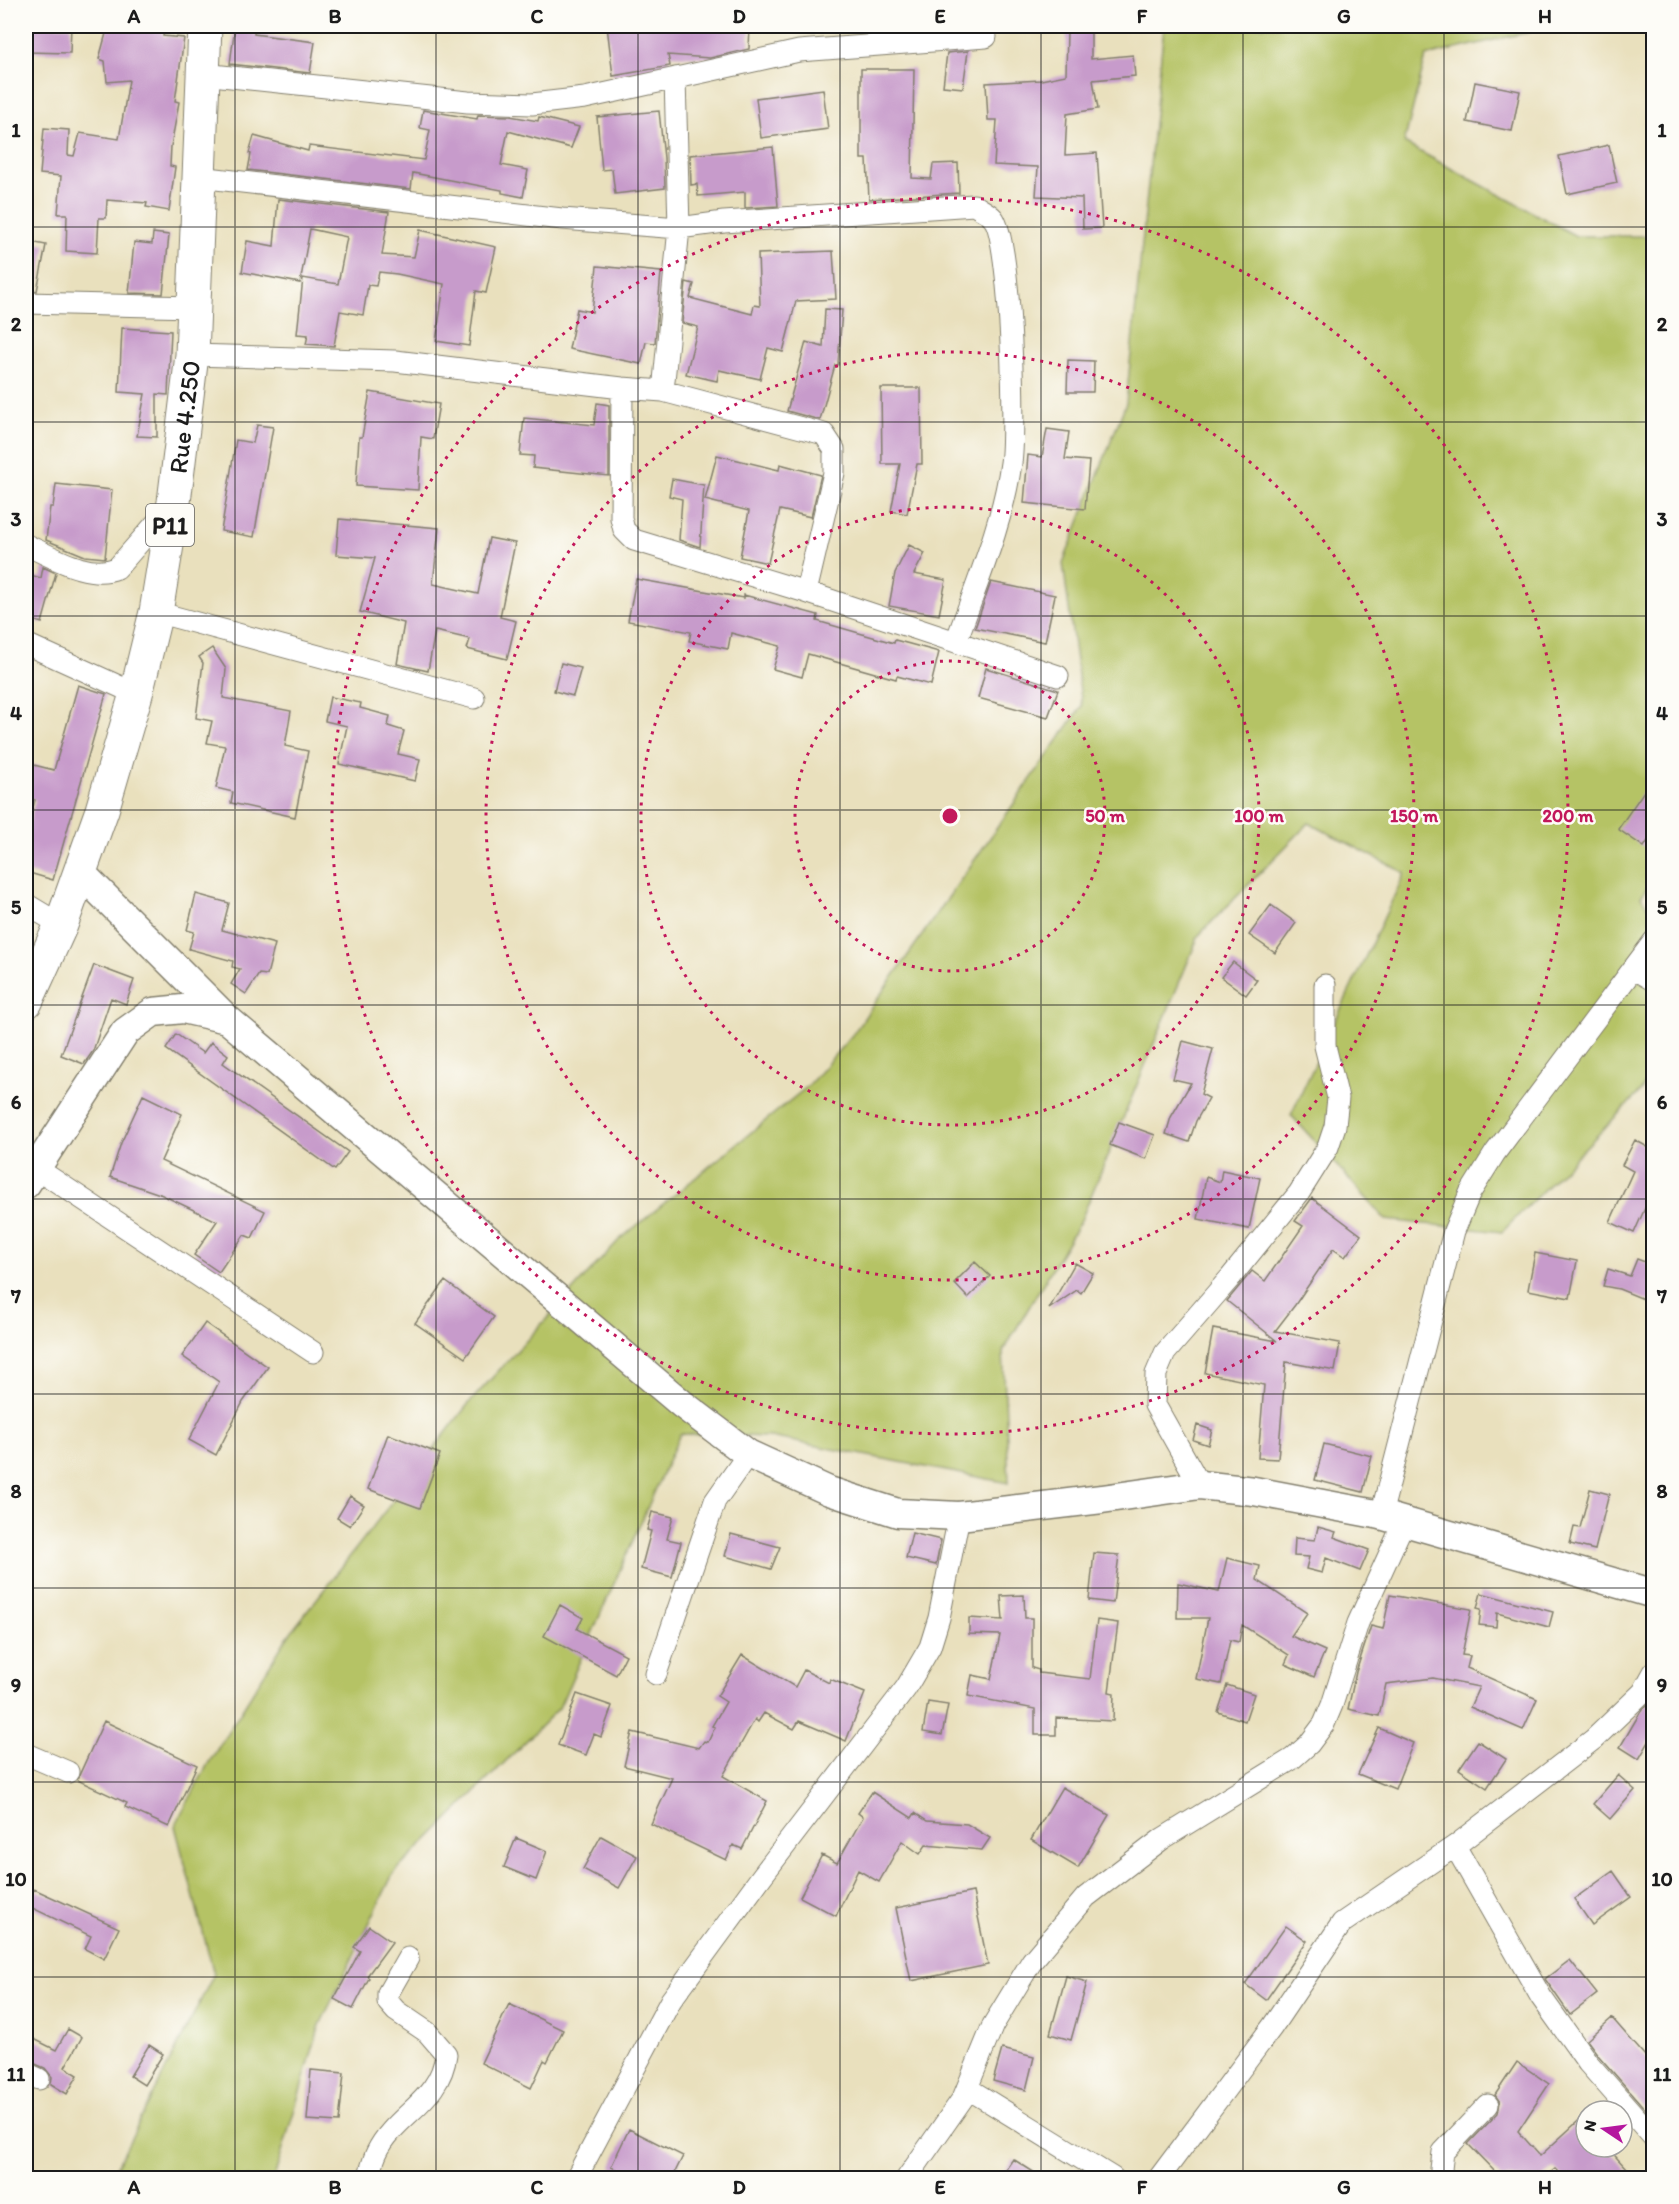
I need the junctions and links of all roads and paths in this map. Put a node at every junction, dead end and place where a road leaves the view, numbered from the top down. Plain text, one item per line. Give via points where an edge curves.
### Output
1 (205, 26) edge
2 (986, 37) dead end
3 (203, 74) junction
4 (675, 78) junction
5 (199, 177) junction
6 (679, 228) junction
7 (26, 303) edge
8 (194, 307) junction
9 (192, 355) junction
10 (622, 388) junction
11 (663, 391) junction
12 (174, 502) junction
13 (26, 545) edge
14 (806, 592) junction
15 (156, 612) junction
16 (956, 642) junction
17 (26, 644) edge
18 (1058, 676) dead end
19 (136, 694) junction
20 (474, 698) dead end
21 (80, 872) junction
22 (26, 904) edge
23 (61, 925) junction
24 (1653, 941) edge
25 (1634, 969) junction
26 (1653, 981) edge
27 (1325, 985) dead end
28 (26, 1002) edge
29 (227, 1019) junction
30 (31, 1176) edge
31 (314, 1352) dead end
32 (748, 1454) junction
33 (1200, 1485) junction
34 (959, 1516) junction
35 (1393, 1519) junction
36 (1653, 1594) edge
37 (1653, 1672) edge
38 (656, 1674) dead end
39 (26, 1754) edge
40 (68, 1772) dead end
41 (1455, 1846) junction
42 (408, 1958) dead end
43 (967, 2088) junction
44 (1488, 2105) dead end
45 (1653, 2138) edge
46 (368, 2178) edge
47 (576, 2178) edge
48 (907, 2178) edge
49 (1113, 2178) edge
50 (1159, 2178) edge
51 (1443, 2178) edge

1 - 3 main road, Rue 4.250 / P11
2 - 4 street via 799,51
3 - 4 street via 468,102 532,104 585,98
3 - 5 main road, Rue 4.250 / P11
4 - 6 street
5 - 6 street via 562,219
5 - 8 main road, Rue 4.250 / P11
6 - 11 street
6 - 16 street via 974,205 994,218 1001,237 1010,318 1012,462 1002,509
7 - 8 street
8 - 9 main road, Rue 4.250 / P11
9 - 10 street via 395,361
9 - 12 main road, Rue 4.250 / P11
10 - 11 street
10 - 14 street via 624,530 634,540
11 - 14 street via 824,434 834,449 834,473
12 - 13 street via 117,568 106,572 86,570
12 - 15 main road, Rue 4.250 / P11
14 - 16 street
15 - 19 main road, Rue 4.250 / P11
15 - 20 street
16 - 18 street
17 - 19 street
19 - 21 main road, Rue 4.250 / P11
21 - 23 main road, Rue 4.250 / P11
21 - 29 street
22 - 23 street
23 - 28 main road, Rue 4.250 / P11
24 - 25 street
25 - 26 street
25 - 35 street via 1495,1153 1470,1193 1454,1231
27 - 33 street via 1325,1046 1338,1098 1328,1147 1299,1193 1165,1353 1156,1374 1155,1405
29 - 30 street via 183,1009 153,1012 125,1032
29 - 32 street via 682,1404
30 - 31 street
32 - 34 street via 829,1491 898,1513
32 - 38 street via 715,1501
33 - 34 street
33 - 35 street via 1254,1491
34 - 47 street via 930,1647 906,1688 672,2000
35 - 36 street
35 - 43 street via 1324,1724 1292,1759 1162,1839 1086,1897 1032,1961 993,2025
37 - 41 street via 1643,1692 1594,1739
39 - 40 street
41 - 45 street via 1541,1997 1588,2063
41 - 50 street via 1342,1923 1272,2027
42 - 46 street via 388,1993 388,2002 428,2032 446,2054 445,2069 439,2081 377,2151
43 - 48 street
43 - 49 street
44 - 51 street via 1443,2152

